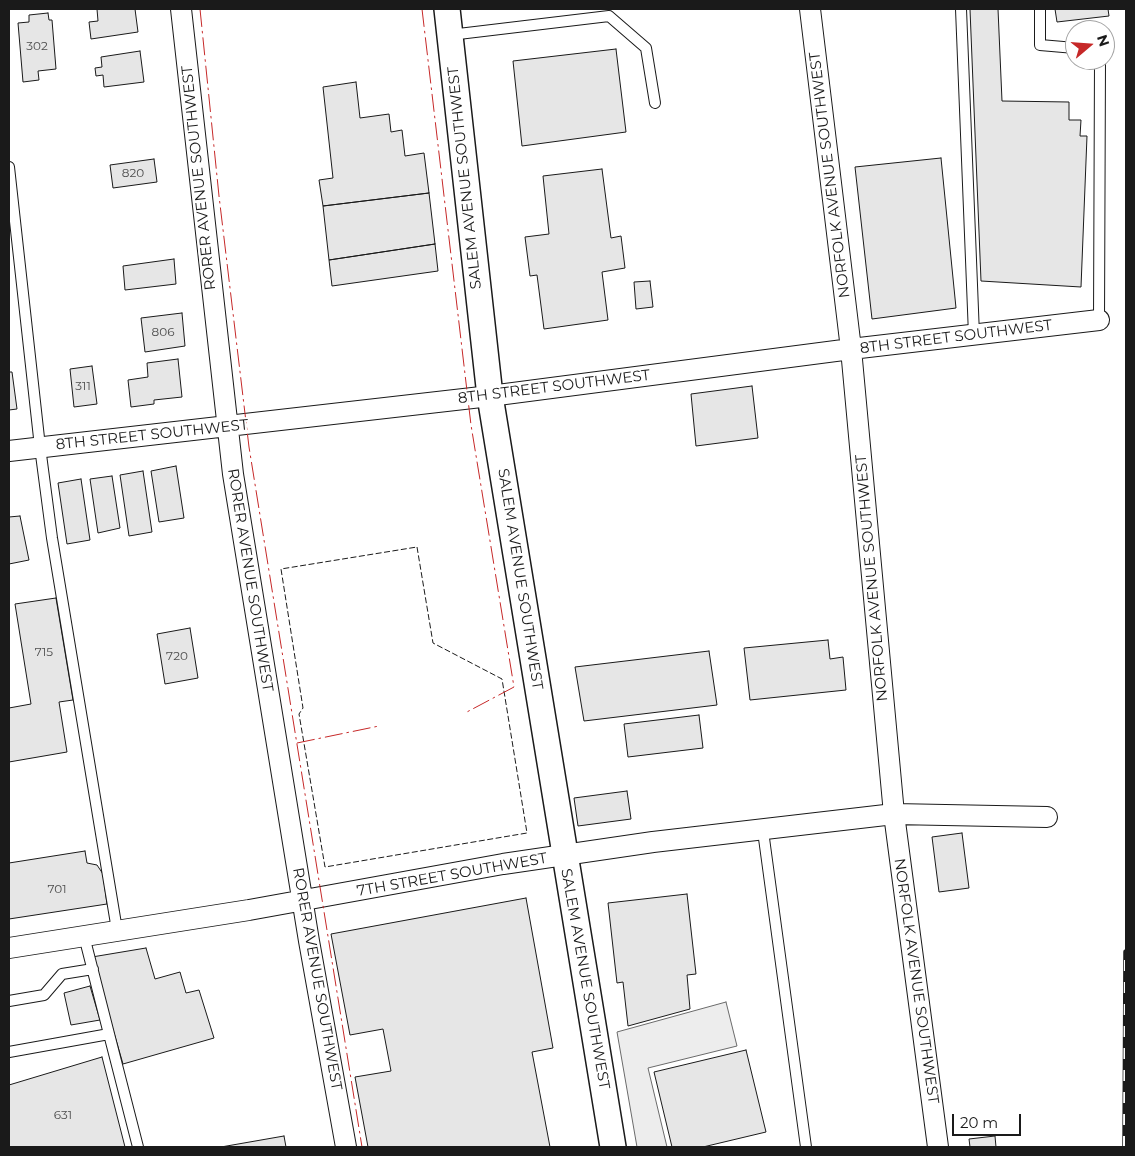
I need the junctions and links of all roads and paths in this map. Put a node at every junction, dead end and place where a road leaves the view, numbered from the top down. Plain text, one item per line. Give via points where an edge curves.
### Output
1 (181, 9) edge
2 (446, 9) edge
3 (810, 9) edge
4 (961, 9) edge
5 (1040, 9) edge
6 (449, 35) junction
7 (1065, 47) edge
8 (1100, 70) edge
9 (655, 102) dead end
10 (9, 167) edge
11 (1099, 320) joint
12 (974, 335) junction
13 (850, 349) junction
14 (490, 396) junction
15 (227, 427) junction
16 (40, 447) junction
17 (9, 451) edge
18 (894, 814) junction
19 (1047, 817) dead end
20 (762, 830) junction
21 (564, 856) junction
22 (302, 900) junction
23 (117, 930) junction
24 (84, 936) junction
25 (9, 948) edge
26 (92, 970) junction
27 (9, 1002) edge
28 (109, 1034) junction
29 (9, 1052) edge
30 (138, 1147) edge
31 (346, 1147) edge
32 (613, 1147) edge
33 (806, 1147) edge
34 (938, 1147) edge

1 - 15 street, RORER AVENUE SOUTHWEST
2 - 6 street, SALEM AVENUE SOUTHWEST
3 - 13 street, NORFOLK AVENUE SOUTHWEST
4 - 12 lane
5 - 7 lane via 1040,45
6 - 9 lane via 609,16 646,48
6 - 14 street, SALEM AVENUE SOUTHWEST
8 - 11 lane
10 - 16 lane
11 - 12 street, 8TH STREET SOUTHWEST
12 - 13 street, 8TH STREET SOUTHWEST
13 - 14 street, 8TH STREET SOUTHWEST
13 - 18 street, NORFOLK AVENUE SOUTHWEST
14 - 15 street, 8TH STREET SOUTHWEST
14 - 21 street, SALEM AVENUE SOUTHWEST
15 - 16 street, 8TH STREET SOUTHWEST
15 - 22 street, RORER AVENUE SOUTHWEST
16 - 17 street, 8TH STREET SOUTHWEST
16 - 23 lane
18 - 19 street, 7TH STREET SOUTHWEST
18 - 20 street, 7TH STREET SOUTHWEST
18 - 34 street, NORFOLK AVENUE SOUTHWEST
20 - 21 street, 7TH STREET SOUTHWEST
20 - 33 lane
21 - 22 street, 7TH STREET SOUTHWEST
21 - 32 street, SALEM AVENUE SOUTHWEST
22 - 23 street, 7TH STREET SOUTHWEST
22 - 31 street, RORER AVENUE SOUTHWEST
23 - 24 street, 7TH STREET SOUTHWEST
24 - 25 street, 7TH STREET SOUTHWEST
24 - 26 lane
26 - 27 lane via 62,974 44,995
26 - 28 lane
28 - 29 lane
28 - 30 lane

